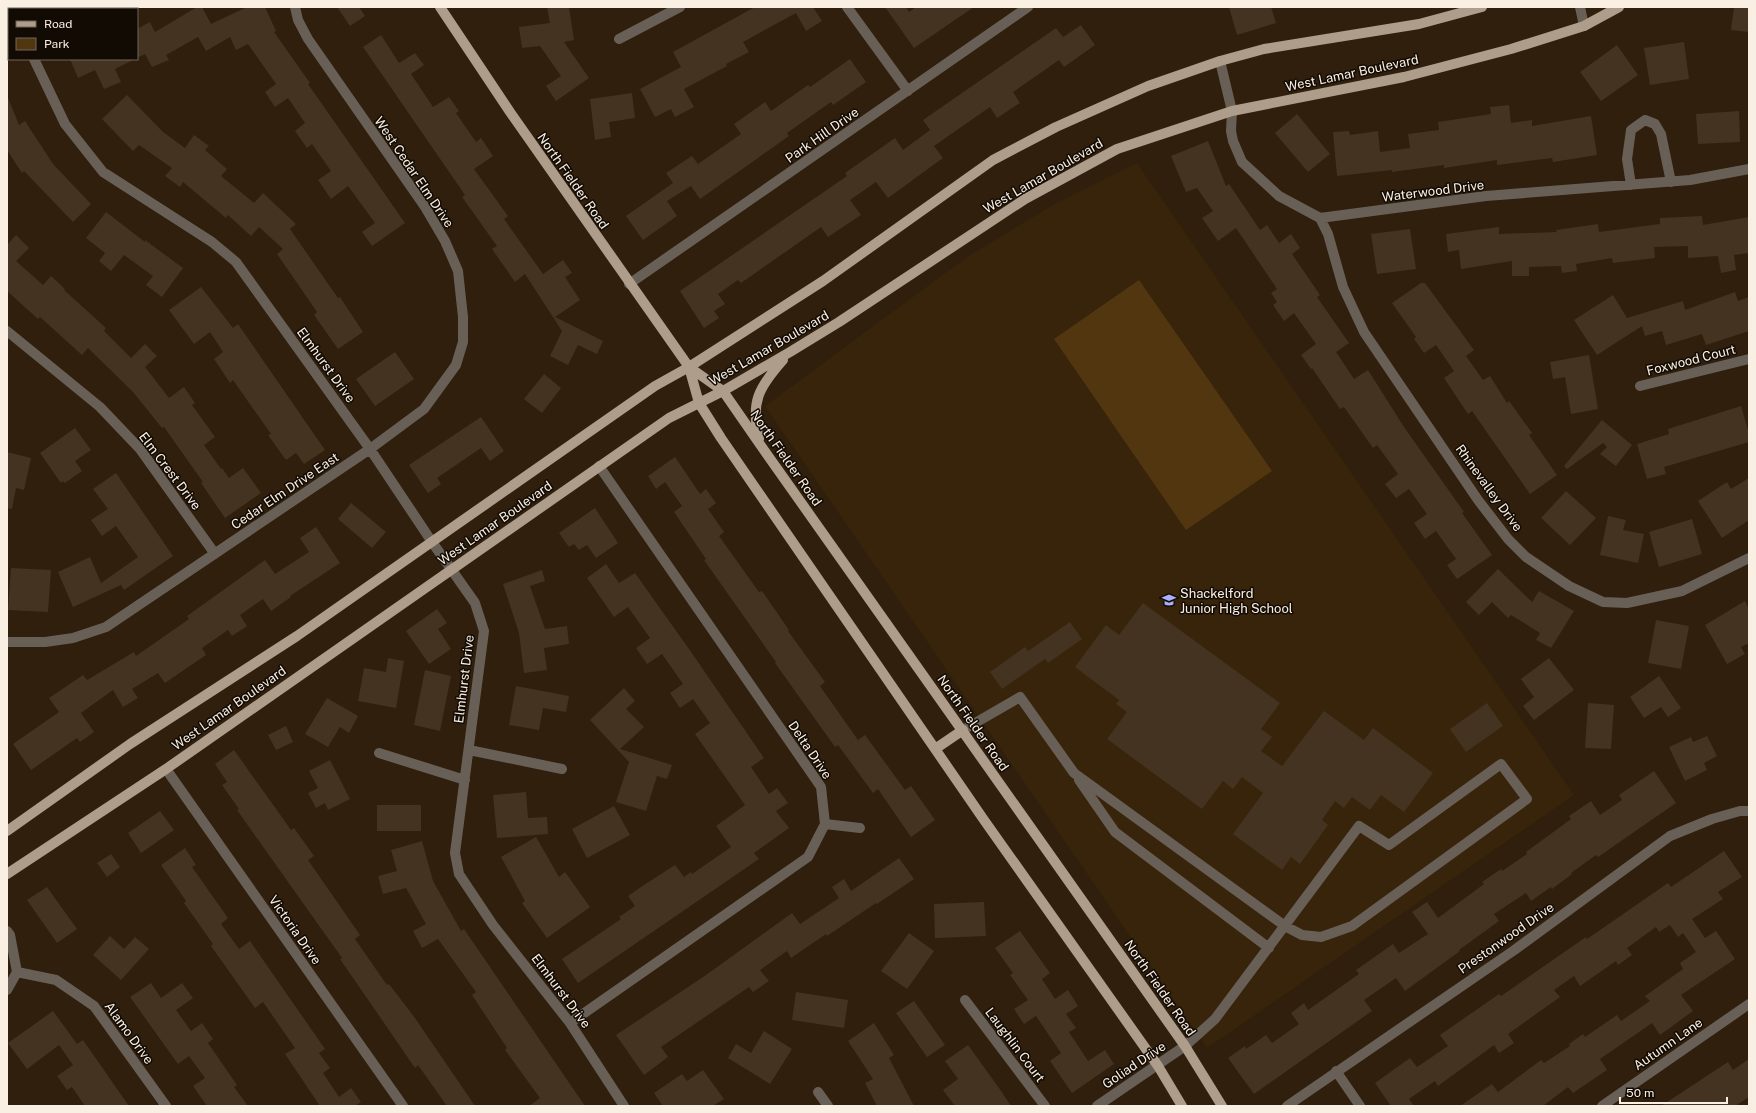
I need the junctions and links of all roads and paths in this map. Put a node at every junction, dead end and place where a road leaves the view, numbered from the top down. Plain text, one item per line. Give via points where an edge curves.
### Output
1 (295, 7) edge
2 (440, 7) edge
3 (680, 7) edge
4 (847, 7) edge
5 (1028, 7) edge
6 (1482, 7) edge
7 (1580, 7) edge
8 (1619, 7) edge
9 (1584, 26) junction
10 (619, 39) dead end
11 (34, 60) edge
12 (1220, 61) junction
13 (908, 91) junction
14 (1232, 111) junction
15 (1749, 169) edge
16 (1671, 182) junction
17 (1631, 185) junction
18 (1320, 218) junction
19 (629, 284) junction
20 (7, 331) edge
21 (790, 352) junction
22 (1749, 359) edge
23 (689, 367) junction
24 (1640, 386) dead end
25 (723, 391) junction
26 (699, 403) junction
27 (759, 443) junction
28 (370, 449) junction
29 (599, 466) junction
30 (432, 542) junction
31 (215, 554) junction
32 (1749, 558) edge
33 (452, 570) junction
34 (7, 642) edge
35 (963, 730) junction
36 (935, 749) junction
37 (469, 750) junction
38 (378, 753) dead end
39 (166, 769) junction
40 (562, 769) dead end
41 (1074, 773) junction
42 (465, 780) junction
43 (1749, 811) edge
44 (825, 824) junction
45 (860, 828) dead end
46 (7, 831) edge
47 (7, 874) edge
48 (1285, 926) junction
49 (7, 931) edge
50 (1269, 948) junction
51 (17, 972) junction
52 (7, 990) edge
53 (965, 1000) dead end
54 (1749, 1004) edge
55 (570, 1023) junction
56 (1185, 1046) junction
57 (1158, 1066) junction
58 (1336, 1071) junction
59 (818, 1092) dead end
60 (166, 1106) edge
61 (403, 1106) edge
62 (624, 1106) edge
63 (828, 1106) edge
64 (1045, 1106) edge
65 (1097, 1106) edge
66 (1182, 1106) edge
67 (1222, 1106) edge
68 (1287, 1106) edge
69 (1360, 1106) edge
70 (1602, 1106) edge

1 - 28 street, West Cedar Elm Drive via 298,20 308,39 425,207 445,241 458,271 463,342 456,365 424,409
2 - 19 main road, North Fielder Road
3 - 10 street
4 - 13 street
5 - 13 street, Park Hill Drive
6 - 12 main road, West Lamar Boulevard via 1419,24 1264,49
7 - 9 street
8 - 9 main road, West Lamar Boulevard
9 - 14 main road, West Lamar Boulevard via 1511,49 1404,77
11 - 28 street, Elmhurst Drive via 65,124 103,172 212,242 236,262
12 - 14 street
12 - 23 main road, West Lamar Boulevard via 1148,86 1056,127 993,160 823,281
13 - 19 street, Park Hill Drive
14 - 18 street via 1231,131 1242,162 1279,196
14 - 21 main road, West Lamar Boulevard via 1110,152 1025,199
15 - 16 street, Waterwood Drive
16 - 17 street, Waterwood Drive
16 - 17 street via 1661,134 1655,124 1645,120 1631,130 1626,160
17 - 18 street, Waterwood Drive via 1486,196
18 - 32 street, Rhinevalley Drive via 1328,234 1343,287 1364,332 1478,500 1508,539 1526,557 1576,589 1603,602 1627,603 1682,591
19 - 23 main road, North Fielder Road
20 - 31 street, Elm Crest Drive via 100,407 140,449
21 - 25 main road, West Lamar Boulevard
21 - 27 main road via 760,390 755,423
22 - 24 street, Foxwood Court
23 - 25 main road, North Fielder Road
23 - 26 main road, North Fielder Road
23 - 30 main road, West Lamar Boulevard via 655,386
25 - 26 main road, West Lamar Boulevard
25 - 27 main road, North Fielder Road
26 - 29 main road, West Lamar Boulevard via 669,418
26 - 36 main road, North Fielder Road
27 - 35 main road, North Fielder Road
28 - 30 street, Elmhurst Drive
28 - 31 street, Cedar Elm Drive East
29 - 33 main road, West Lamar Boulevard
29 - 44 street, Delta Drive via 821,787
30 - 33 street, Elmhurst Drive
30 - 46 main road, West Lamar Boulevard via 297,636 130,744
31 - 34 street, Cedar Elm Drive East via 106,627 73,638 45,642
33 - 37 street, Elmhurst Drive via 475,603 484,631
33 - 39 main road, West Lamar Boulevard
35 - 36 main road
35 - 41 street via 1020,697
35 - 56 main road, North Fielder Road
36 - 57 main road, North Fielder Road
37 - 40 street
37 - 42 street, Elmhurst Drive
38 - 42 street
39 - 47 main road, West Lamar Boulevard
39 - 61 street, Victoria Drive
41 - 48 street
41 - 50 street via 1116,832
42 - 55 street, Elmhurst Drive via 455,853 459,874 493,925
43 - 58 street, Prestonwood Drive via 1712,819 1670,836 1513,951
44 - 45 street
44 - 55 street via 808,857
48 - 48 street, Goliad Drive via 1302,935 1321,937 1352,926 1527,799 1501,764 1390,845 1359,826
48 - 50 street, Goliad Drive
49 - 51 street
50 - 56 street, Goliad Drive via 1214,1019
51 - 52 street
51 - 60 street, Alamo Drive via 56,980 94,1006
53 - 64 street, Laughlin Court
54 - 70 street, Autumn Lane
55 - 62 street, Elmhurst Drive
56 - 57 street, Goliad Drive
56 - 67 main road, North Fielder Road
57 - 65 street, Goliad Drive
57 - 66 main road, North Fielder Road
58 - 68 street, Prestonwood Drive
58 - 69 street
59 - 63 street

